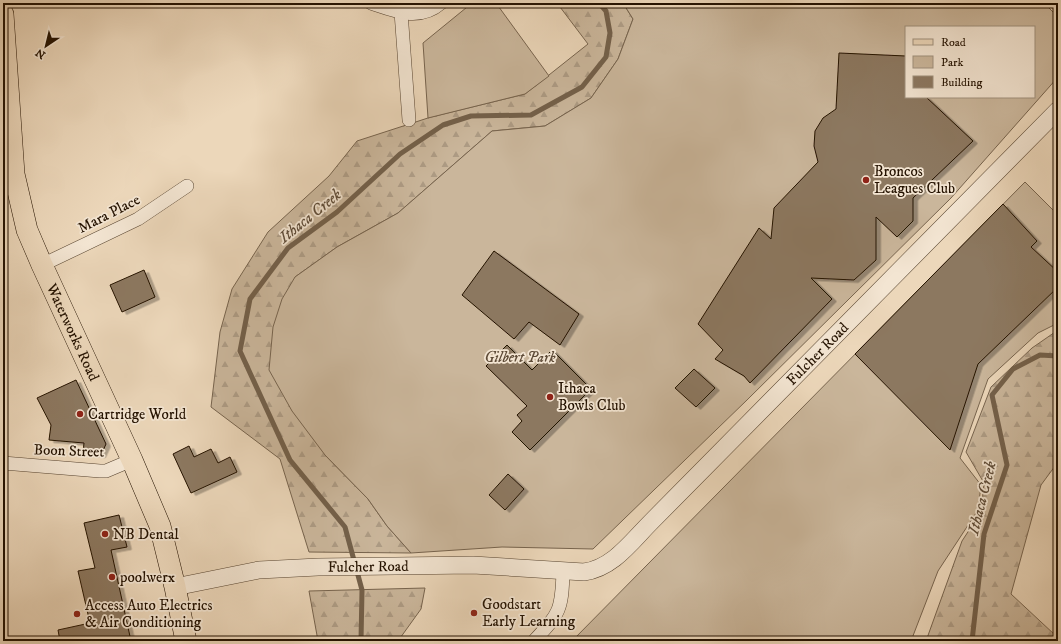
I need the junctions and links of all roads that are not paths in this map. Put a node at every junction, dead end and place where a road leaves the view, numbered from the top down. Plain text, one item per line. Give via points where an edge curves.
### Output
1 (371, 3) edge
2 (441, 3) edge
3 (401, 12) junction
4 (3, 14) edge
5 (1058, 110) edge
6 (409, 120) dead end
7 (187, 186) dead end
8 (42, 265) junction
9 (132, 460) junction
10 (3, 463) edge
11 (564, 572) junction
12 (175, 587) junction
13 (186, 641) edge
14 (534, 641) edge

1 - 3 street
2 - 3 street via 421,14
3 - 6 street
4 - 8 main road, Waterworks Road via 14,174 27,230
5 - 11 street, Fulcher Road via 612,560 592,571
7 - 8 street, Mara Place via 138,219
8 - 9 main road, Waterworks Road
9 - 10 street, Boon Street via 106,471
9 - 12 main road, Waterworks Road via 160,526
11 - 12 street, Fulcher Road via 473,565 318,567 259,570
11 - 14 street via 563,596 558,612
12 - 13 main road, Waterworks Road

